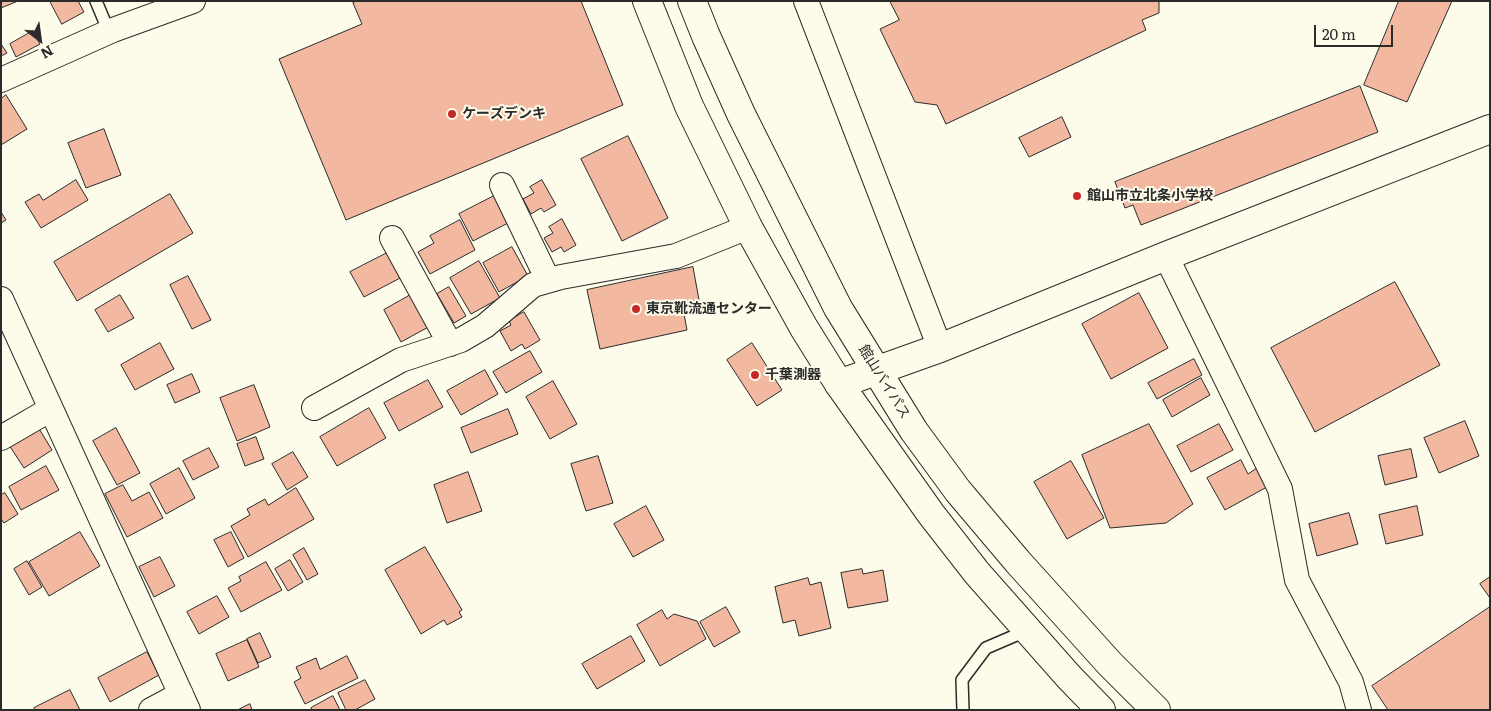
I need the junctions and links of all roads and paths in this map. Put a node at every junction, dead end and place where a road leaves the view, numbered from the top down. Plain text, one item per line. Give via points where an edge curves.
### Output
1 (96, 1) edge
2 (193, 1) edge
3 (646, 1) edge
4 (692, 1) edge
5 (806, 1) edge
6 (109, 32) junction
7 (1, 80) edge
8 (1490, 129) edge
9 (502, 185) dead end
10 (748, 227) junction
11 (392, 238) dead end
12 (1166, 256) junction
13 (548, 280) junction
14 (1, 299) edge
15 (450, 344) junction
16 (940, 348) junction
17 (877, 370) junction
18 (839, 384) junction
19 (314, 408) dead end
20 (51, 410) junction
21 (1, 438) edge
22 (1029, 630) junction
23 (184, 702) edge
24 (151, 710) edge
25 (963, 710) edge
26 (1101, 710) edge
27 (1156, 710) edge
28 (1359, 710) edge

1 - 6 lane
2 - 6 street
3 - 10 main road via 689,106
4 - 17 main road, 館山バイパス via 741,114 838,308
5 - 16 street
6 - 7 street
8 - 12 main road
9 - 13 street
10 - 13 street via 676,256
10 - 18 main road
11 - 15 street
12 - 16 main road
12 - 28 street via 1280,489 1297,580 1351,682
13 - 15 street via 532,285 485,326
14 - 20 street
15 - 19 street via 402,360
16 - 17 main road
17 - 18 main road
17 - 27 main road, 館山バイパス via 914,431 958,491 1063,613
18 - 22 main road via 930,514 977,573
20 - 21 street
20 - 23 street
22 - 25 lane via 986,648 962,680
22 - 26 main road
23 - 24 street

